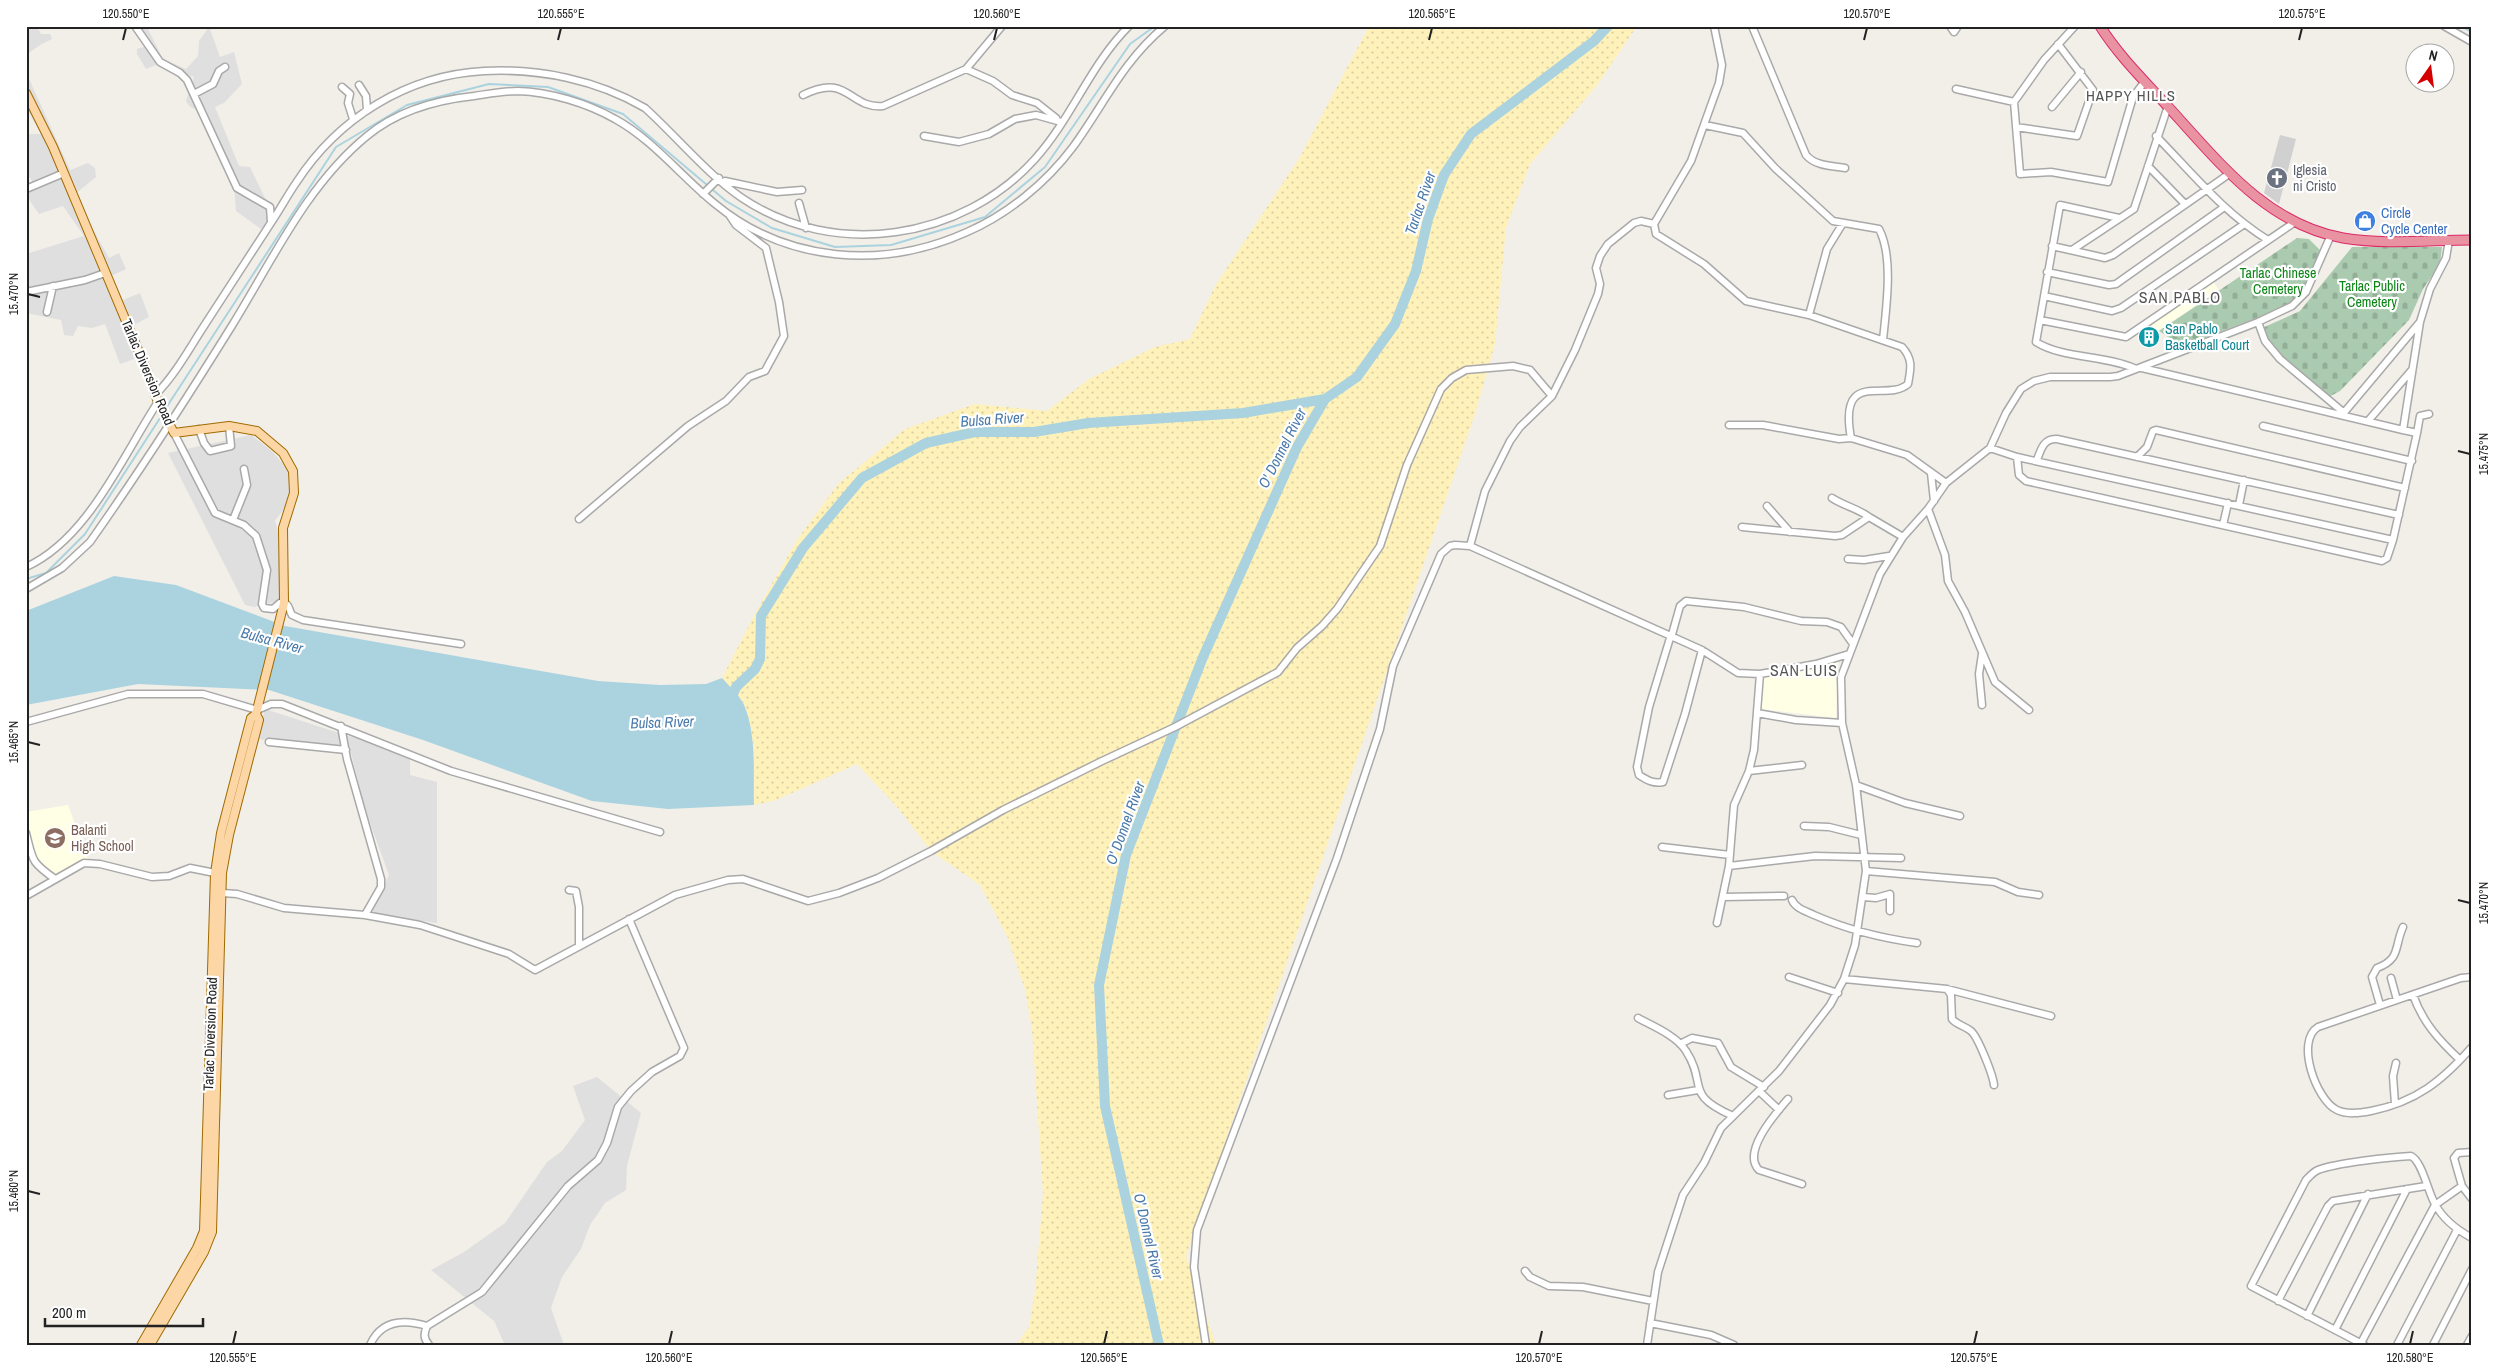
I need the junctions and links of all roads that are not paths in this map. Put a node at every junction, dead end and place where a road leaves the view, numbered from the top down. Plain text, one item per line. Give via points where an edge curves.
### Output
1 (134, 26) edge
2 (1002, 26) edge
3 (1130, 26) edge
4 (1165, 26) edge
5 (1715, 26) edge
6 (1752, 26) edge
7 (1950, 26) edge
8 (1958, 26) edge
9 (2075, 26) edge
10 (2100, 26) edge
11 (2444, 26) edge
12 (2472, 42) edge
13 (2058, 44) junction
14 (224, 67) dead end
15 (966, 69) junction
16 (2081, 72) junction
17 (2145, 81) junction
18 (359, 85) dead end
19 (342, 87) dead end
20 (1956, 89) dead end
21 (26, 93) edge
22 (194, 94) junction
23 (803, 95) dead end
24 (2014, 102) junction
25 (2168, 106) junction
26 (2052, 107) dead end
27 (367, 110) junction
28 (353, 119) junction
29 (1061, 122) junction
30 (1705, 125) junction
31 (2016, 128) junction
32 (924, 136) dead end
33 (2156, 136) junction
34 (2148, 166) junction
35 (1845, 168) dead end
36 (64, 173) junction
37 (2229, 174) junction
38 (718, 180) junction
39 (26, 189) edge
40 (2208, 189) junction
41 (802, 190) dead end
42 (704, 192) junction
43 (799, 203) dead end
44 (2185, 204) junction
45 (2223, 208) junction
46 (730, 215) junction
47 (2119, 218) junction
48 (2295, 222) junction
49 (271, 223) junction
50 (1843, 223) junction
51 (1654, 224) junction
52 (2243, 225) junction
53 (806, 228) junction
54 (2331, 235) junction
55 (2268, 240) junction
56 (2449, 240) junction
57 (2472, 240) edge
58 (2052, 246) junction
59 (2072, 250) junction
60 (105, 272) junction
61 (2047, 272) junction
62 (53, 286) junction
63 (26, 292) edge
64 (2044, 296) junction
65 (47, 312) dead end
66 (1809, 315) junction
67 (2040, 320) junction
68 (2258, 322) junction
69 (2420, 322) junction
70 (1883, 340) junction
71 (2138, 368) junction
72 (2412, 370) junction
73 (1552, 396) junction
74 (158, 402) junction
75 (2342, 414) junction
76 (2429, 414) dead end
77 (167, 420) junction
78 (2368, 421) junction
79 (1730, 425) dead end
80 (229, 426) junction
81 (2263, 426) dead end
82 (199, 430) junction
83 (2403, 430) junction
84 (174, 433) junction
85 (2417, 433) junction
86 (1851, 438) junction
87 (1990, 448) junction
88 (2017, 457) junction
89 (2137, 457) junction
90 (2037, 460) junction
91 (2412, 461) junction
92 (244, 470) dead end
93 (1931, 473) junction
94 (2244, 480) junction
95 (1946, 483) junction
96 (2405, 488) junction
97 (1832, 498) dead end
98 (1934, 501) junction
99 (2228, 503) junction
100 (2239, 505) junction
101 (1768, 506) dead end
102 (1928, 508) junction
103 (2399, 515) junction
104 (1869, 517) junction
105 (579, 519) dead end
106 (233, 520) junction
107 (2223, 525) junction
108 (1742, 527) dead end
109 (1790, 532) junction
110 (1903, 537) junction
111 (2393, 540) junction
112 (1470, 546) junction
113 (1889, 556) junction
114 (1848, 559) dead end
115 (26, 568) edge
116 (26, 589) edge
117 (283, 606) junction
118 (1671, 638) junction
119 (461, 644) dead end
120 (1853, 644) junction
121 (1702, 650) junction
122 (1982, 652) junction
123 (1848, 654) junction
124 (1760, 674) junction
125 (1982, 705) dead end
126 (257, 710) junction
127 (2029, 710) dead end
128 (1757, 713) junction
129 (26, 722) edge
130 (1842, 724) junction
131 (341, 726) junction
132 (269, 742) dead end
133 (346, 750) junction
134 (1802, 765) dead end
135 (1749, 772) junction
136 (1856, 786) junction
137 (1960, 816) dead end
138 (1804, 826) dead end
139 (660, 832) dead end
140 (26, 833) edge
141 (1861, 835) junction
142 (1662, 847) dead end
143 (1730, 855) junction
144 (1863, 855) junction
145 (1901, 858) dead end
146 (1729, 866) junction
147 (1866, 871) junction
148 (219, 873) junction
149 (55, 879) junction
150 (569, 890) dead end
151 (218, 893) junction
152 (2039, 895) dead end
153 (26, 896) edge
154 (1784, 896) dead end
155 (1863, 897) junction
156 (1723, 898) junction
157 (1792, 900) dead end
158 (1890, 911) dead end
159 (365, 916) junction
160 (629, 919) junction
161 (1717, 923) dead end
162 (2403, 927) dead end
163 (1857, 932) junction
164 (1917, 943) dead end
165 (578, 946) junction
166 (1789, 977) dead end
167 (2472, 977) edge
168 (2391, 978) dead end
169 (1844, 979) junction
170 (1947, 989) junction
171 (1838, 993) junction
172 (2413, 995) junction
173 (2397, 1000) junction
174 (2380, 1005) junction
175 (2050, 1016) dead end
176 (1638, 1018) dead end
177 (1680, 1044) junction
178 (2472, 1047) edge
179 (2460, 1060) junction
180 (2396, 1063) dead end
181 (1994, 1085) dead end
182 (1761, 1089) junction
183 (1698, 1090) junction
184 (1668, 1095) dead end
185 (1788, 1099) dead end
186 (2395, 1104) junction
187 (1779, 1110) junction
188 (1733, 1116) junction
189 (2472, 1152) edge
190 (1802, 1184) dead end
191 (2426, 1186) junction
192 (2462, 1186) junction
193 (2407, 1189) junction
194 (2368, 1194) junction
195 (2472, 1199) edge
196 (2435, 1205) junction
197 (2457, 1230) junction
198 (2472, 1238) edge
199 (2472, 1269) edge
200 (1525, 1270) dead end
201 (1653, 1301) junction
202 (2278, 1301) junction
203 (2306, 1316) junction
204 (1650, 1324) junction
205 (427, 1326) junction
206 (2335, 1330) junction
207 (2472, 1336) edge
208 (1715, 1341) edge
209 (2363, 1344) edge
210 (141, 1345) edge
211 (150, 1345) edge
212 (370, 1345) edge
213 (429, 1345) edge
214 (1206, 1345) edge
215 (1647, 1345) edge
216 (1734, 1345) edge
217 (2397, 1345) edge
218 (2433, 1345) edge
219 (2467, 1345) edge

1 - 22 street via 160,62 183,75
2 - 15 street
3 - 29 street via 1096,65
4 - 46 street via 1126,65 1074,145 1053,170 1014,204 966,233 912,251 846,257 820,253 773,238
5 - 30 street via 1722,65
6 - 35 street via 1806,155 1818,163
7 - 8 street via 1954,32
9 - 13 street
10 - 17 highway
11 - 12 street
13 - 16 street
13 - 24 street
14 - 22 street via 213,84
15 - 23 street via 882,106 869,105 832,86
15 - 29 street via 1012,94 1037,103
16 - 26 street
16 - 31 street via 2093,90 2077,136
17 - 25 highway
17 - 31 street via 2133,97 2108,182 2051,172 2020,174
18 - 27 street via 366,96
19 - 28 street via 350,94 348,103
20 - 24 street
21 - 36 main road, Tarlac Diversion Road
22 - 49 street via 237,188 270,207
24 - 31 street
25 - 33 street
25 - 37 highway
27 - 28 street
27 - 38 street via 398,92 443,77 486,71 534,72 588,84 645,108
28 - 49 street via 314,158
29 - 32 street via 1036,115 1015,119 989,134 959,142
29 - 53 street via 1046,146 1018,176 957,216 930,226 875,235 837,234
30 - 50 street via 1742,132 1775,168 1833,221
30 - 51 street via 1690,162
33 - 34 street
33 - 40 street
34 - 44 street
34 - 47 street via 2136,204 2130,214
36 - 39 street
36 - 60 main road, Tarlac Diversion Road
37 - 40 street
37 - 48 highway via 2270,209
38 - 41 street via 777,192
38 - 42 street
38 - 53 street via 776,217
40 - 44 street
40 - 45 street
42 - 46 street
42 - 77 street via 619,121 572,101 516,91 448,99 401,114 370,133 316,187 232,326
43 - 53 street
44 - 59 street via 2113,255 2105,258
45 - 52 street
45 - 61 street via 2116,284
46 - 105 street via 736,225 766,248 779,302 783,339 765,371 750,377 726,401 688,426
47 - 58 street via 2060,205
47 - 59 street
48 - 54 highway
48 - 55 street
49 - 74 street
50 - 66 street via 1827,249
50 - 70 street via 1875,227 1883,236 1887,258
51 - 66 street via 1656,234 1698,259 1746,302
51 - 73 street via 1634,223 1608,244 1600,256 1596,268 1600,284 1598,294
52 - 55 street
52 - 64 street via 2121,308 2112,311
54 - 56 highway via 2365,240
54 - 68 street via 2302,299
55 - 67 street via 2126,337
56 - 57 highway
56 - 69 street via 2446,258 2430,290
58 - 59 street
58 - 61 street
60 - 62 street via 85,280
60 - 74 main road, Tarlac Diversion Road
61 - 64 street
62 - 63 street
62 - 65 street
64 - 67 street
66 - 70 street
67 - 71 street via 2038,344
68 - 71 street
68 - 75 street via 2265,341 2280,359
69 - 72 street
69 - 75 street
70 - 86 street via 1902,347 1908,353 1912,364 1908,384 1899,389 1870,390 1859,395 1850,406
71 - 75 street
71 - 87 street via 2110,378 2058,376 2034,381 2021,389
72 - 78 street
72 - 83 street
73 - 112 street via 1510,441 1485,490
73 - 160 street via 1524,367 1466,370 1441,389 1407,465 1380,546 1337,609 1297,648 1278,672 1175,728 1003,810 932,851 839,893 804,900 736,879 675,895
74 - 77 main road, Tarlac Diversion Road
74 - 115 street via 87,514 68,538
75 - 78 street
76 - 85 street via 2420,416
77 - 84 main road, Tarlac Diversion Road
77 - 116 street via 90,542 62,568
78 - 83 street
79 - 86 street via 1763,425 1838,439
80 - 82 main road, Tarlac Diversion Road
80 - 82 street via 231,445 210,451
80 - 117 main road, Tarlac Diversion Road via 263,434 283,453 293,471 294,493 283,528
81 - 91 street
82 - 84 main road, Tarlac Diversion Road
83 - 85 street
84 - 106 street via 215,513
85 - 91 street
86 - 93 street via 1908,455
87 - 88 street
87 - 95 street
88 - 90 street
88 - 107 street via 2019,475 2026,481
89 - 90 street via 2052,439 2044,443
89 - 94 street
89 - 96 street via 2156,430
90 - 99 street
91 - 96 street
92 - 106 street via 247,485
93 - 95 street
93 - 98 street
94 - 100 street
94 - 103 street
95 - 98 street
96 - 103 street
97 - 104 street
98 - 102 street
99 - 100 street
99 - 107 street
100 - 111 street
101 - 109 street
102 - 110 street
102 - 122 street via 1944,555 1948,581
103 - 111 street
104 - 109 street via 1835,536
104 - 110 street
106 - 117 street via 256,536 268,570 262,606 273,609 280,603
107 - 111 street via 2382,561 2387,558
108 - 109 street
110 - 113 street
112 - 118 street
112 - 214 street via 1455,544 1441,554 1391,671 1380,728 1337,858 1205,1205 1197,1230 1194,1266
113 - 114 street
113 - 120 street
117 - 119 street via 288,605 292,615 303,620
117 - 126 main road, Tarlac Diversion Road
118 - 120 street via 1680,606 1686,601 1744,608 1801,621 1827,622 1841,627
118 - 121 street
118 - 121 street via 1649,707 1637,767 1639,775 1646,780 1663,782
120 - 123 street
121 - 124 street via 1738,673
122 - 125 street via 1979,674
122 - 127 street via 1995,682
123 - 124 street via 1816,664
123 - 130 street via 1841,677
124 - 128 street
126 - 129 street via 202,694 128,694
126 - 131 street via 271,704 282,704
126 - 148 main road, Tarlac Diversion Road via 259,720
128 - 130 street
128 - 135 street
130 - 136 street
131 - 133 street
131 - 139 street via 459,774
132 - 133 street
133 - 159 street via 381,879 381,887
134 - 135 street
135 - 143 street via 1734,805
136 - 137 street via 1905,803
136 - 141 street
138 - 141 street via 1828,827
140 - 149 street via 37,867
141 - 144 street
142 - 143 street
143 - 146 street
144 - 145 street
144 - 146 street via 1815,856
144 - 147 street
146 - 156 street
147 - 152 street via 1995,882 2018,892
147 - 155 street
148 - 149 street via 190,868 169,876 152,877 92,863 75,867
148 - 151 main road, Tarlac Diversion Road
149 - 153 street
150 - 165 street via 576,891 579,907
151 - 159 street via 237,894 284,908
151 - 210 main road, Tarlac Diversion Road via 204,1231
151 - 211 main road, Tarlac Diversion Road via 212,1232 204,1252
154 - 156 street
155 - 158 street via 1890,894
155 - 163 street
156 - 161 street
157 - 163 street via 1804,911
159 - 165 street via 431,928 509,954 535,970
160 - 165 street
160 - 205 street via 683,1052 652,1072 631,1091 618,1107 607,1144 598,1160 568,1186 482,1292
162 - 174 street via 2393,959 2377,968 2372,977
163 - 164 street
163 - 169 street
166 - 171 street
167 - 172 street
168 - 173 street
169 - 170 street
169 - 171 street
170 - 175 street
170 - 181 street via 1952,1019 1974,1033 1990,1067
171 - 182 street via 1796,1050
172 - 173 street
172 - 179 street via 2425,1023
173 - 174 street
174 - 186 street via 2315,1030 2308,1040 2310,1062 2322,1098 2336,1110 2361,1112
176 - 177 street
177 - 182 street via 1692,1038 1716,1042 1731,1067
177 - 183 street via 1694,1068
178 - 179 street
179 - 186 street via 2422,1093
180 - 186 street via 2393,1076
182 - 187 street
182 - 188 street
183 - 184 street
183 - 188 street via 1707,1102
185 - 187 street
187 - 190 street via 1756,1144 1756,1167
188 - 201 street via 1721,1128 1683,1195 1665,1247
189 - 192 street via 2455,1156
191 - 193 street
191 - 196 street
191 - 202 street via 2418,1162 2411,1156 2318,1170 2311,1174 2251,1282 2253,1289
192 - 195 street
192 - 196 street
193 - 194 street
193 - 206 street
194 - 202 street via 2340,1199 2328,1206
194 - 203 street
196 - 197 street
196 - 209 street
197 - 198 street
197 - 217 street
199 - 218 street
200 - 201 street via 1530,1278 1549,1286 1571,1286
201 - 204 street
202 - 203 street
203 - 206 street
204 - 208 street via 1711,1335
204 - 215 street
205 - 212 street via 408,1320 389,1325 377,1332
205 - 213 street via 424,1332
206 - 209 street
207 - 219 street
208 - 216 street

